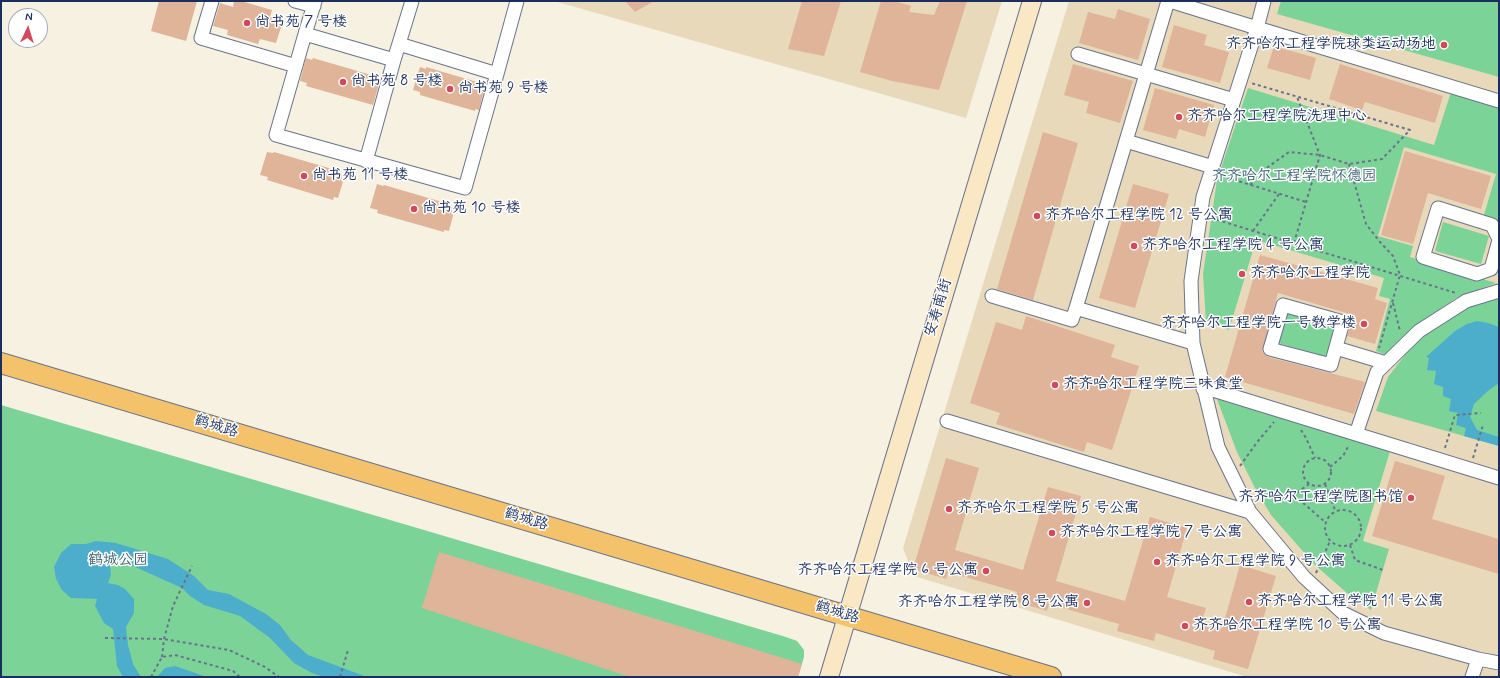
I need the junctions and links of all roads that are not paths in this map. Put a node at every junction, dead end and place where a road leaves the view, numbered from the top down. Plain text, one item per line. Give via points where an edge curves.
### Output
1 (212, 1) edge
2 (295, 1) edge
3 (412, 1) edge
4 (517, 1) edge
5 (1032, 1) edge
6 (1169, 1) edge
7 (1264, 1) edge
8 (314, 4) edge
9 (1190, 4) edge
10 (1257, 28) junction
11 (305, 34) junction
12 (399, 44) junction
13 (1078, 54) dead end
14 (394, 60) junction
15 (296, 66) junction
16 (497, 74) junction
17 (1146, 74) junction
18 (1234, 100) junction
19 (1499, 101) edge
20 (1126, 141) junction
21 (366, 161) junction
22 (1212, 170) junction
23 (1499, 243) edge
24 (1499, 291) edge
25 (992, 296) dead end
26 (1076, 308) junction
27 (1193, 343) junction
28 (1336, 348) junction
29 (1381, 362) junction
30 (1, 363) edge
31 (1203, 389) junction
32 (947, 421) dead end
33 (1356, 434) junction
34 (1499, 478) edge
35 (1250, 512) junction
36 (847, 616) junction
37 (1478, 659) junction
38 (1499, 663) edge
39 (829, 677) edge
40 (1051, 677) edge
41 (1472, 677) edge

1 - 15 street via 201,38
2 - 8 street
3 - 12 street
4 - 16 street
5 - 36 street, 安寿南街
6 - 9 street
6 - 17 street
7 - 10 street
8 - 11 street
9 - 10 street
10 - 18 street
10 - 19 street
11 - 14 street
11 - 15 street
12 - 14 street
12 - 16 street
13 - 17 street
14 - 21 street
15 - 21 street via 276,135
16 - 21 street via 465,188
17 - 18 street
17 - 20 street
18 - 22 street
20 - 22 street
20 - 26 street
22 - 27 street via 1203,197 1191,281
23 - 23 street via 1492,225 1438,208 1423,257 1477,274 1491,269
24 - 29 street via 1466,301 1419,331 1404,346
25 - 26 street via 1072,320
26 - 27 street
27 - 31 street
28 - 28 street via 1331,366 1270,349 1283,305 1343,322
28 - 29 street
29 - 33 street
30 - 36 main road, 鹤城路
31 - 33 street
31 - 35 street via 1218,447
32 - 35 street
33 - 34 street
35 - 37 street via 1312,584 1343,613 1384,633
36 - 39 street, 安寿南街
36 - 40 main road, 鹤城路
37 - 38 street
37 - 41 street

